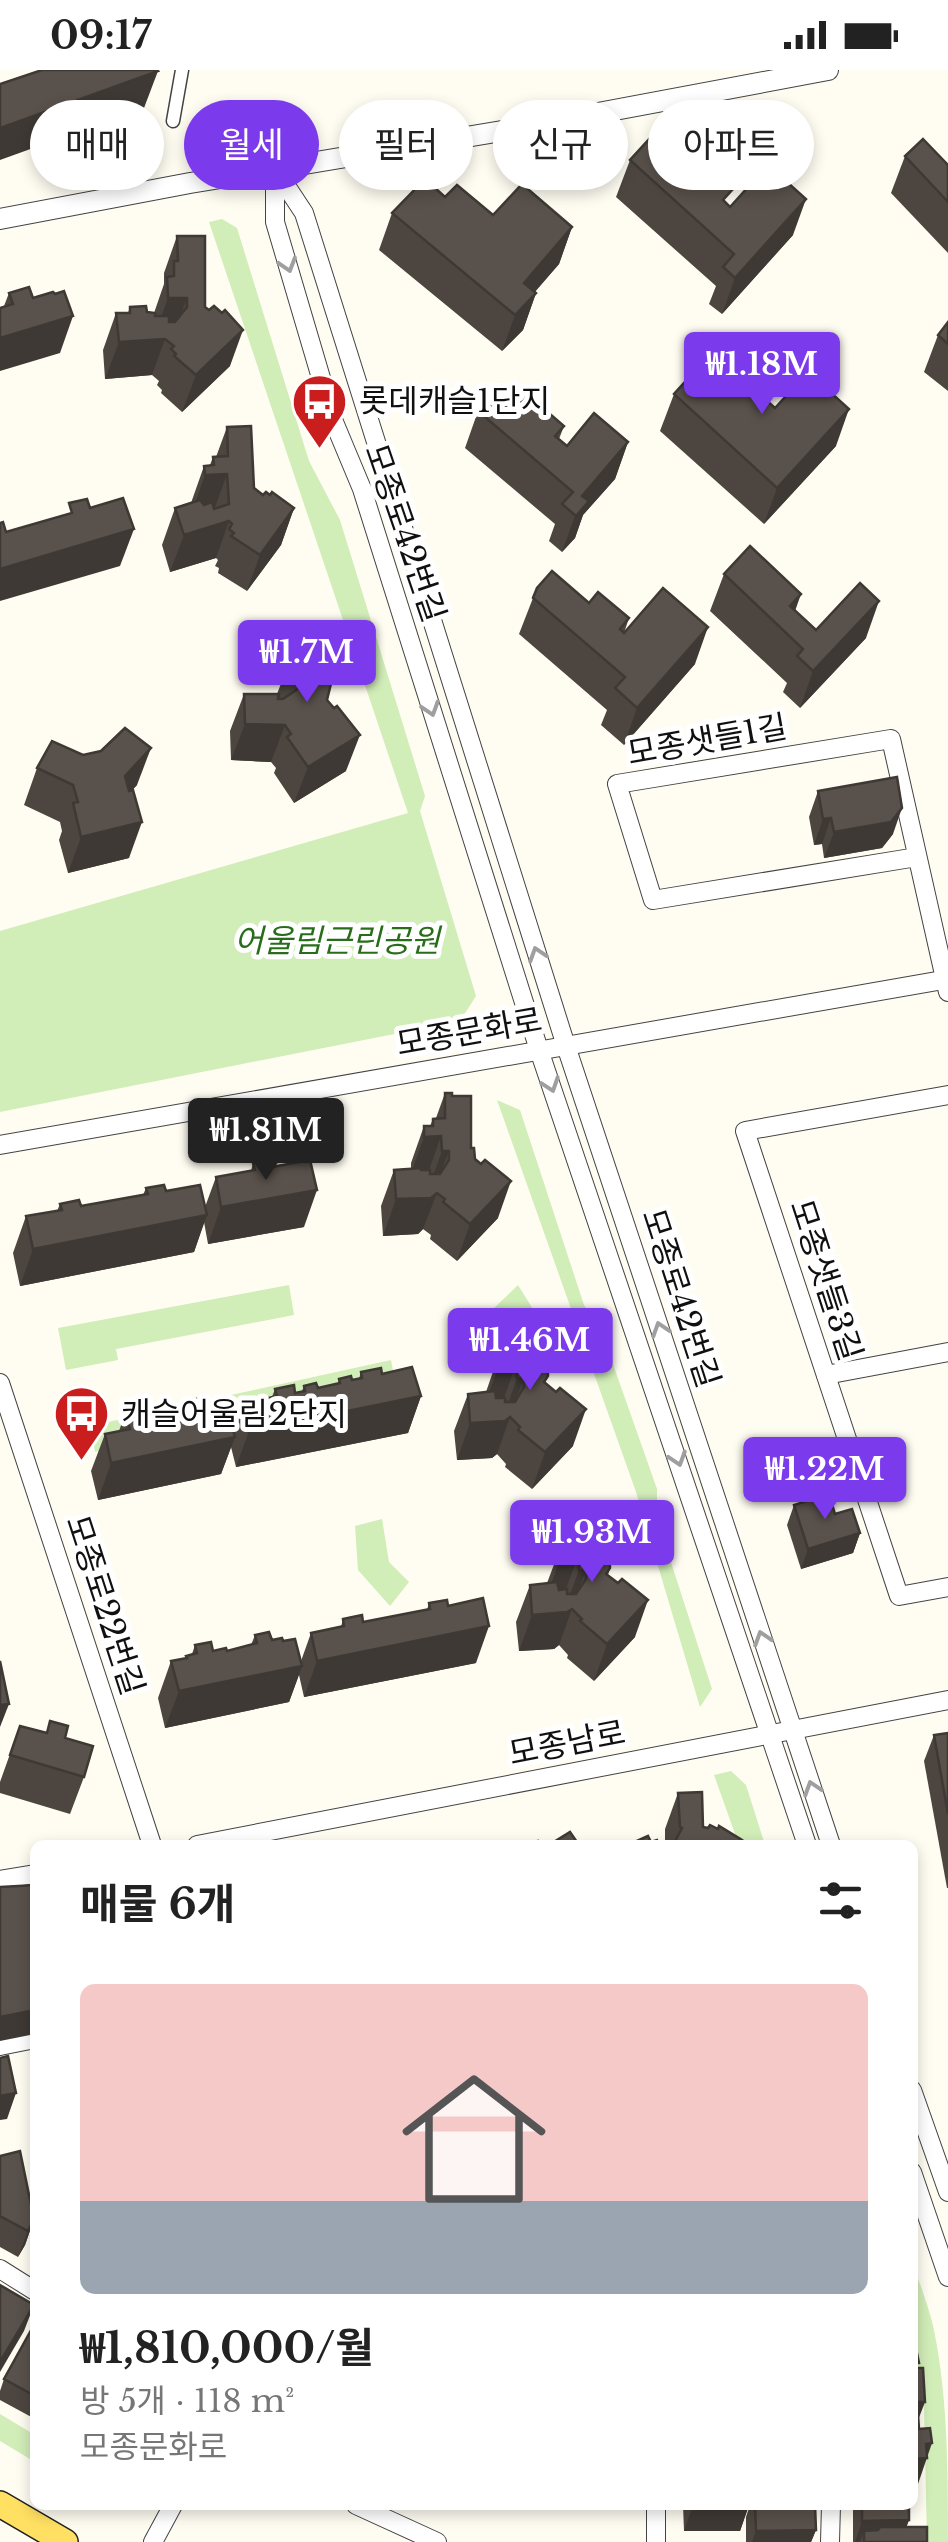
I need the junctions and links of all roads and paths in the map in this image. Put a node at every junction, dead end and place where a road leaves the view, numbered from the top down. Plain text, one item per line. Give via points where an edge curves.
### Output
1 (182, 70) edge
2 (828, 70) edge
3 (174, 121) dead end
4 (319, 162) edge
5 (184, 186) edge
6 (275, 190) edge
7 (288, 190) edge
8 (0, 218) edge
9 (917, 857) junction
10 (947, 983) edge
11 (566, 1046) junction
12 (539, 1050) junction
13 (948, 1095) edge
14 (0, 1145) edge
15 (948, 1352) edge
16 (826, 1375) junction
17 (0, 1383) edge
18 (948, 1586) edge
19 (948, 1700) edge
20 (793, 1730) junction
21 (770, 1735) junction
22 (150, 1840) edge
23 (223, 1840) edge
24 (804, 1840) edge
25 (829, 1840) edge
26 (30, 1875) edge
27 (0, 1880) edge
28 (30, 2041) edge
29 (0, 2046) edge
30 (918, 2107) edge
31 (918, 2190) edge
32 (948, 2192) edge
33 (0, 2270) edge
34 (948, 2277) edge
35 (30, 2288) edge
36 (0, 2504) edge
37 (170, 2510) edge
38 (367, 2510) edge
39 (656, 2510) edge
40 (830, 2510) edge
41 (64, 2542) edge
42 (153, 2542) edge
43 (437, 2542) edge
44 (656, 2542) edge
45 (830, 2542) edge

1 - 3 street
2 - 4 street
5 - 8 street
6 -> 12 street, 모종로42번길 via 275,222 329,403
11 -> 7 street, 모종로42번길 via 304,213
9 - 9 street, 모종샛들1길 via 891,739 618,784 653,900
9 - 10 street, 모종샛들1길
10 - 11 street, 모종문화로
11 - 12 street, 모종문화로
20 -> 11 street, 모종로42번길
12 - 14 street, 모종문화로
12 -> 21 street, 모종로42번길
13 - 16 street, 모종샛들3길 via 745,1131
15 - 16 street
16 - 18 street, 모종샛들3길 via 900,1596
17 - 22 street, 모종로22번길
19 - 20 street, 모종남로
20 - 21 street, 모종남로
25 -> 20 street, 모종로42번길
21 - 23 street, 모종남로
21 - 24 street, 모종로42번길
26 - 27 street
28 - 29 street
30 - 32 street
31 - 34 street
33 - 35 street
36 - 41 main road
37 - 42 street
38 - 43 street
39 - 44 street
40 - 45 street

